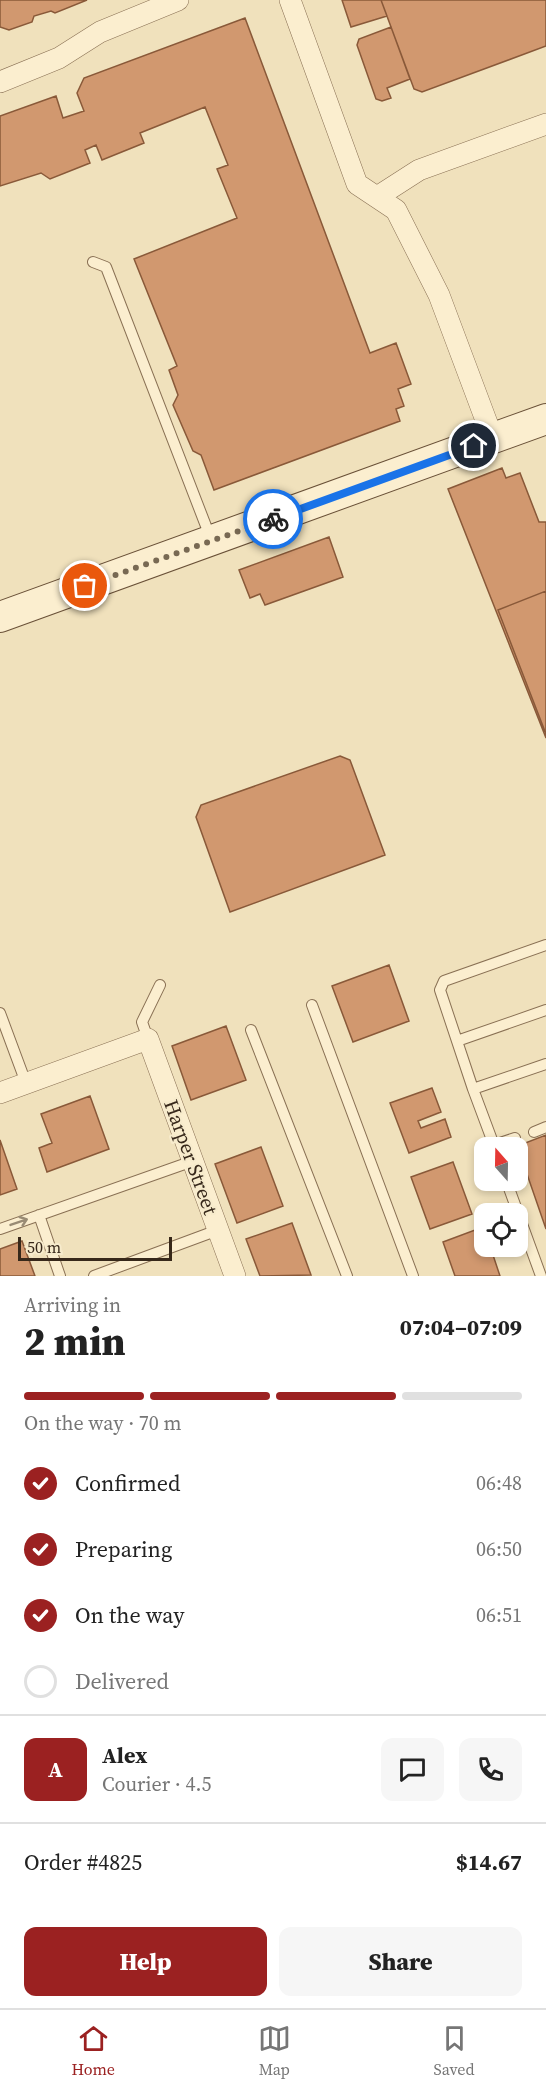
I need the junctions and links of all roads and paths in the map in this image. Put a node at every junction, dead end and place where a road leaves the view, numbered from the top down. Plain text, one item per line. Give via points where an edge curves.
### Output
1 (178, 0) edge
2 (290, 0) edge
3 (0, 82) edge
4 (546, 124) edge
5 (376, 197) junction
6 (93, 262) dead end
7 (546, 419) edge
8 (493, 439) junction
9 (212, 541) junction
10 (0, 617) edge
11 (546, 945) edge
12 (160, 985) dead end
13 (312, 1005) dead end
14 (546, 1010) edge
15 (0, 1013) edge
16 (251, 1030) dead end
17 (148, 1039) junction
18 (457, 1041) junction
19 (546, 1064) edge
20 (26, 1083) junction
21 (473, 1089) junction
22 (0, 1093) edge
23 (546, 1126) edge
24 (534, 1132) dead end
25 (491, 1137) edge
26 (193, 1161) junction
27 (510, 1191) edge
28 (39, 1215) junction
29 (0, 1229) edge
30 (218, 1230) junction
31 (60, 1276) edge
32 (94, 1276) edge
33 (235, 1276) edge
34 (346, 1276) edge
35 (413, 1276) edge
36 (541, 1276) edge

1 - 3 street
2 - 5 street via 357,184
4 - 5 street via 419,170
5 - 8 street via 396,210 440,295
6 - 9 lane via 106,267
7 - 8 street
8 - 9 street
9 - 10 street
11 - 18 lane via 444,981 440,990
12 - 17 lane via 142,1022
13 - 35 lane
14 - 18 lane
15 - 20 lane
16 - 34 lane
17 - 20 street
17 - 26 street, Harper Street
18 - 21 lane
19 - 21 lane
20 - 22 street
21 - 25 lane
23 - 24 lane
26 - 28 lane
26 - 30 street, Harper Street
27 - 36 lane
29 -> 28 lane
28 - 31 lane
30 - 32 lane
30 - 33 street, Harper Street

